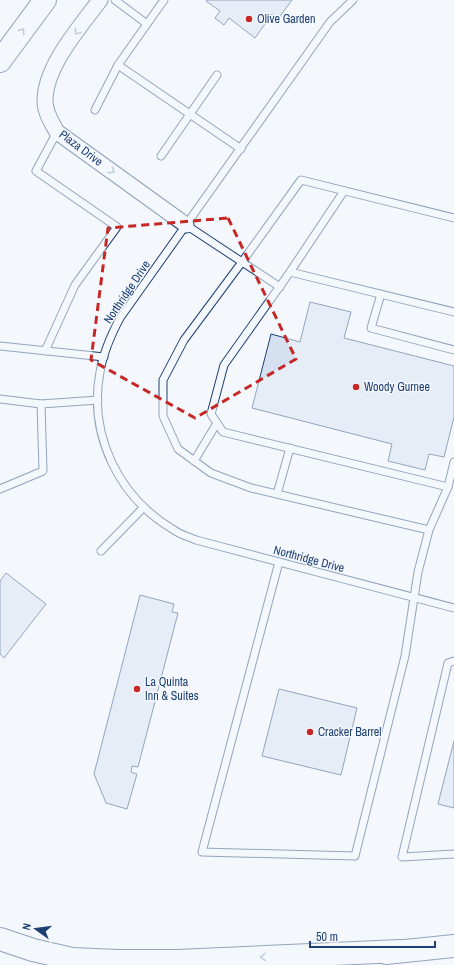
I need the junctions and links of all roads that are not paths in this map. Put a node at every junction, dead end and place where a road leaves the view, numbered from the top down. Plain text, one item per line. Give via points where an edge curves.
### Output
1 (45, 0) edge
2 (100, 0) edge
3 (115, 0) edge
4 (164, 0) edge
5 (353, 0) edge
6 (147, 24) junction
7 (0, 61) edge
8 (118, 65) junction
9 (217, 75) dead end
10 (95, 110) dead end
11 (190, 114) junction
12 (57, 132) junction
13 (240, 149) junction
14 (161, 156) dead end
15 (344, 191) junction
16 (454, 218) edge
17 (186, 225) junction
18 (242, 262) junction
19 (290, 272) junction
20 (280, 287) junction
21 (381, 294) junction
22 (454, 312) edge
23 (0, 346) edge
24 (454, 350) edge
25 (45, 351) junction
26 (104, 356) junction
27 (0, 399) edge
28 (98, 400) junction
29 (41, 404) junction
30 (217, 423) junction
31 (290, 448) junction
32 (194, 461) junction
33 (454, 462) edge
34 (448, 487) junction
35 (0, 489) edge
36 (277, 494) junction
37 (144, 507) junction
38 (430, 530) junction
39 (101, 550) dead end
40 (279, 562) junction
41 (414, 598) junction
42 (454, 608) edge
43 (454, 661) edge
44 (454, 854) edge
45 (0, 939) edge
46 (454, 946) edge
47 (400, 951) junction
48 (293, 965) edge

7 -> 1 main road
2 -> 12 street, Plaza Drive via 62,54 50,78 45,102 50,120
3 - 6 lane
4 - 6 lane
5 - 13 lane, Northridge Drive via 330,22
6 - 8 lane
8 - 10 lane
8 - 11 lane
9 - 11 lane
11 - 13 lane
11 - 14 lane
12 -> 17 street, Plaza Drive
12 - 25 lane via 36,172 117,227 75,285
13 - 17 lane, Northridge Drive
15 - 16 lane
15 - 18 lane via 301,180
15 - 19 lane
17 - 18 lane
17 - 26 lane, Northridge Drive via 120,318
18 - 20 lane
18 - 32 lane via 184,340 163,380 163,416 178,449
19 - 20 lane
19 - 21 lane
20 - 30 lane via 224,364 211,414
21 - 22 lane
21 - 24 lane via 371,328
23 - 25 lane
25 - 26 lane
26 - 28 lane, Northridge Drive
27 - 29 lane
28 - 29 lane
28 - 37 lane, Northridge Drive via 105,447 117,475
29 - 35 lane via 43,471
30 - 31 lane via 223,432
30 - 32 lane
31 - 34 lane
31 - 36 lane
32 - 36 lane via 211,473 251,488
33 - 34 lane
34 - 38 lane
36 - 38 lane
37 - 39 lane
37 - 40 lane, Northridge Drive via 174,531 196,540
38 - 41 lane via 418,572
40 - 41 lane, Northridge Drive
40 - 41 lane via 202,852 355,856 405,656
41 - 42 lane, Northridge Drive
43 - 44 lane via 448,663 402,857
47 -> 45 main road via 177,961 118,961 72,959
46 - 47 main road
47 - 48 main road

